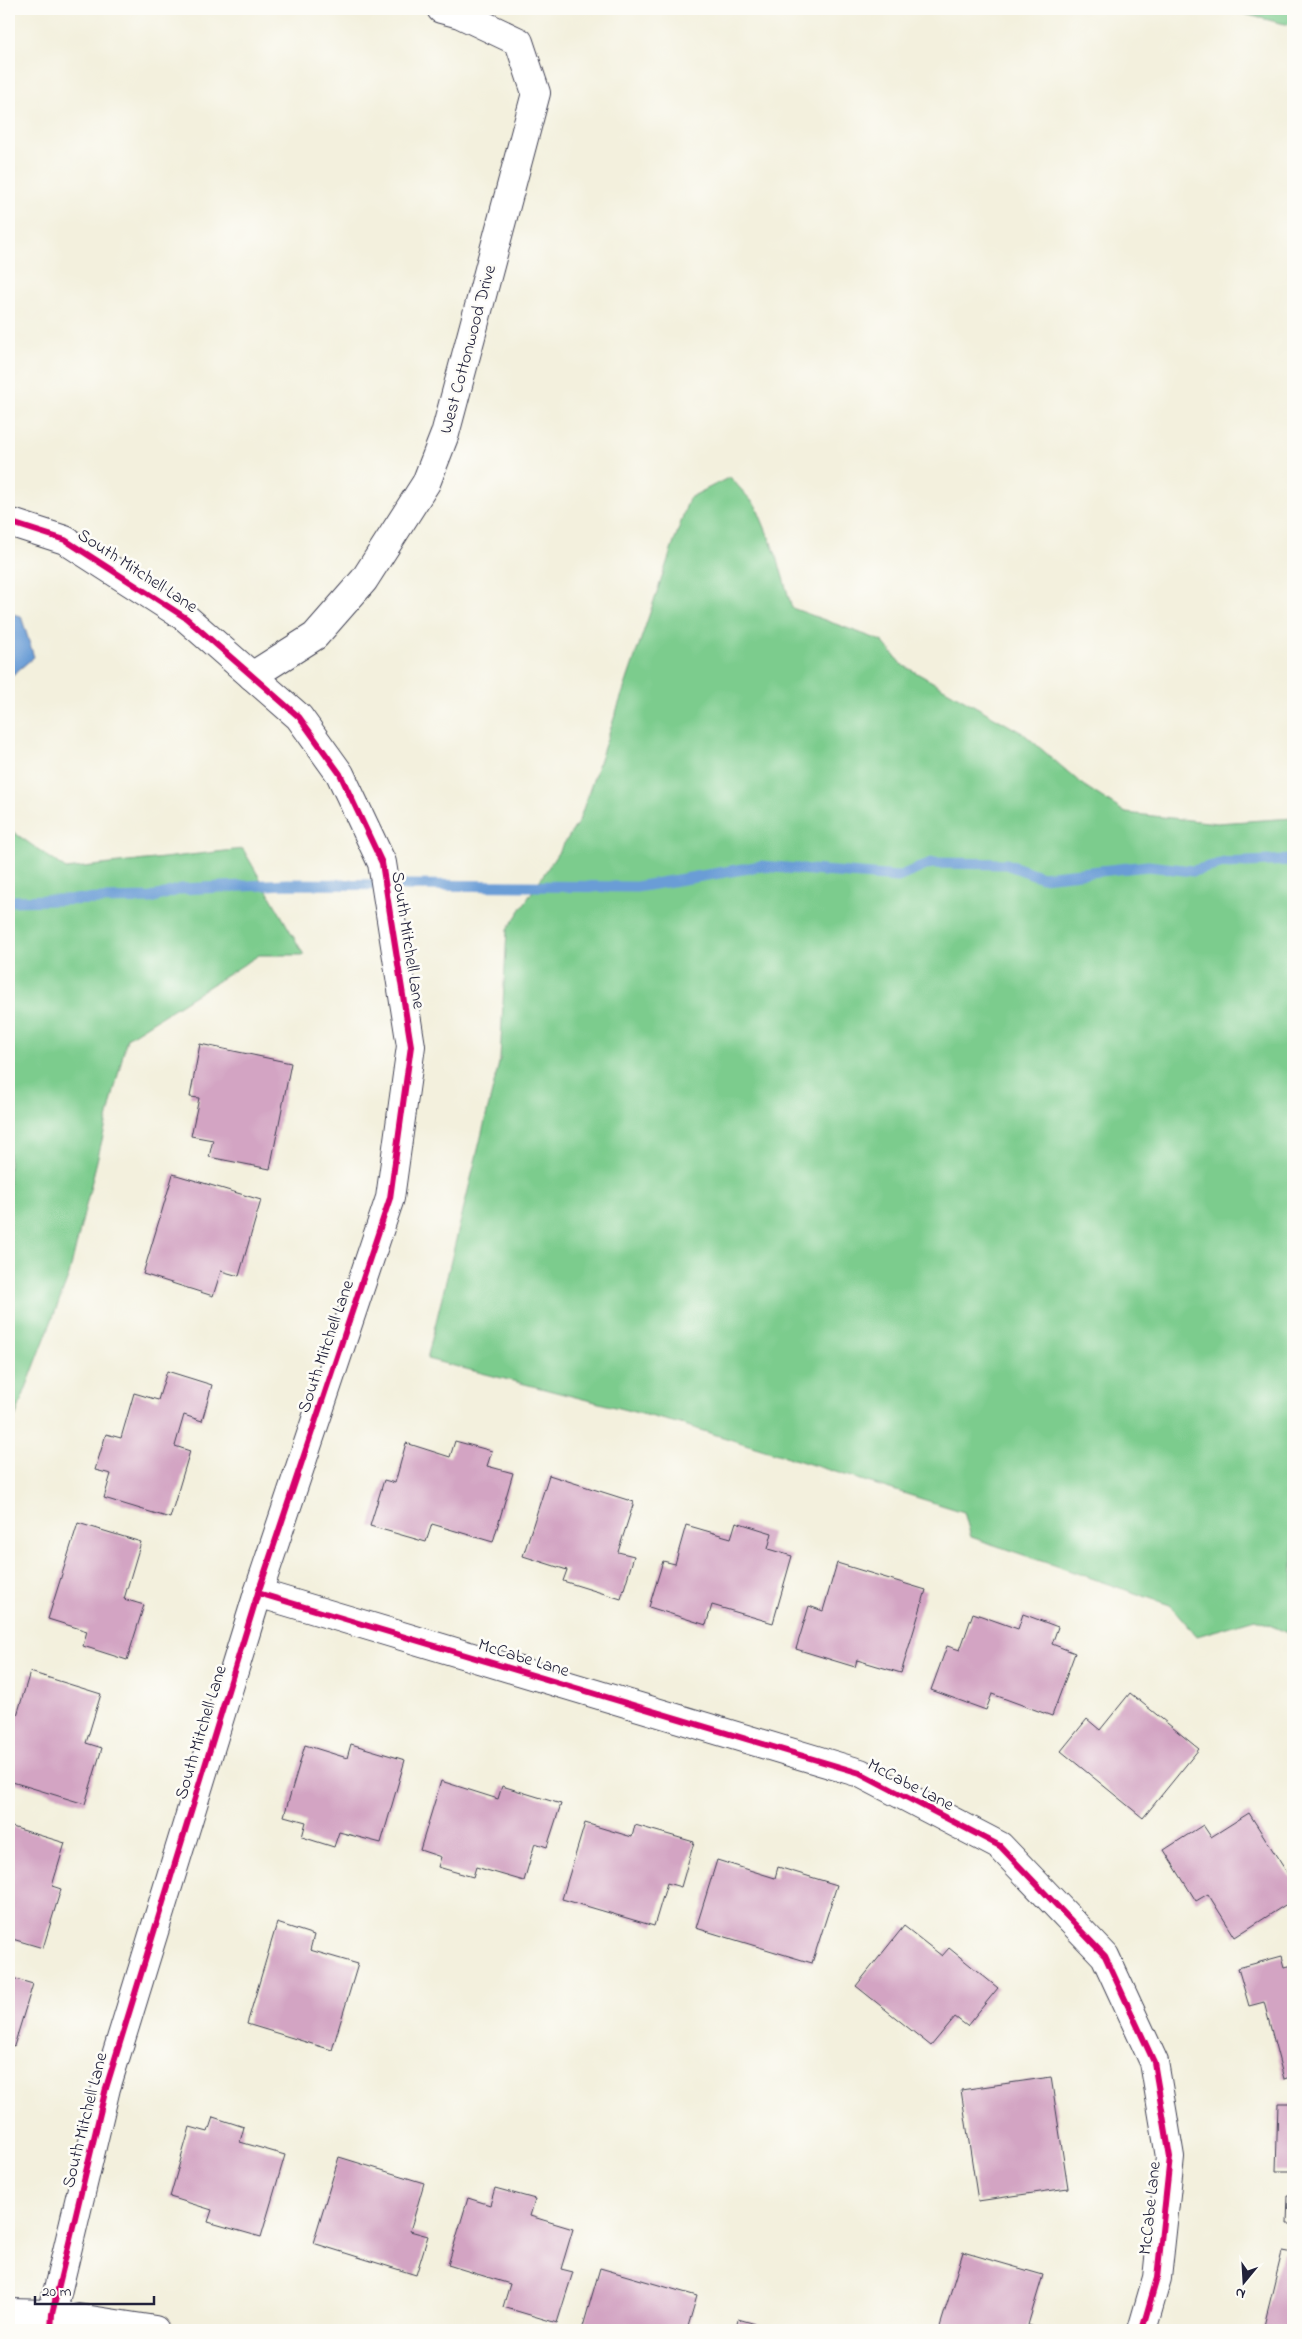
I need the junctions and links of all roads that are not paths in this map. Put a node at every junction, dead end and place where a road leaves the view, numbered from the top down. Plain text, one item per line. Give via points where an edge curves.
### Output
1 (441, 9) edge
2 (9, 522) edge
3 (252, 676) junction
4 (258, 1593) junction
5 (9, 2313) edge
6 (51, 2322) edge
7 (155, 2330) edge
8 (1142, 2330) edge

1 - 3 street, West Cottonwood Drive via 460,14 519,42 536,93 445,434 426,483 364,580 315,636
2 - 3 street, South Mitchell Lane via 73,545 186,618
3 - 4 street, South Mitchell Lane via 299,717 340,774 382,863 411,1046 390,1198
4 - 6 street, South Mitchell Lane via 106,2088
4 - 8 street, McCabe Lane via 860,1773 1000,1846 1105,1956 1154,2062 1170,2158 1157,2278
5 - 6 street
6 - 7 street

